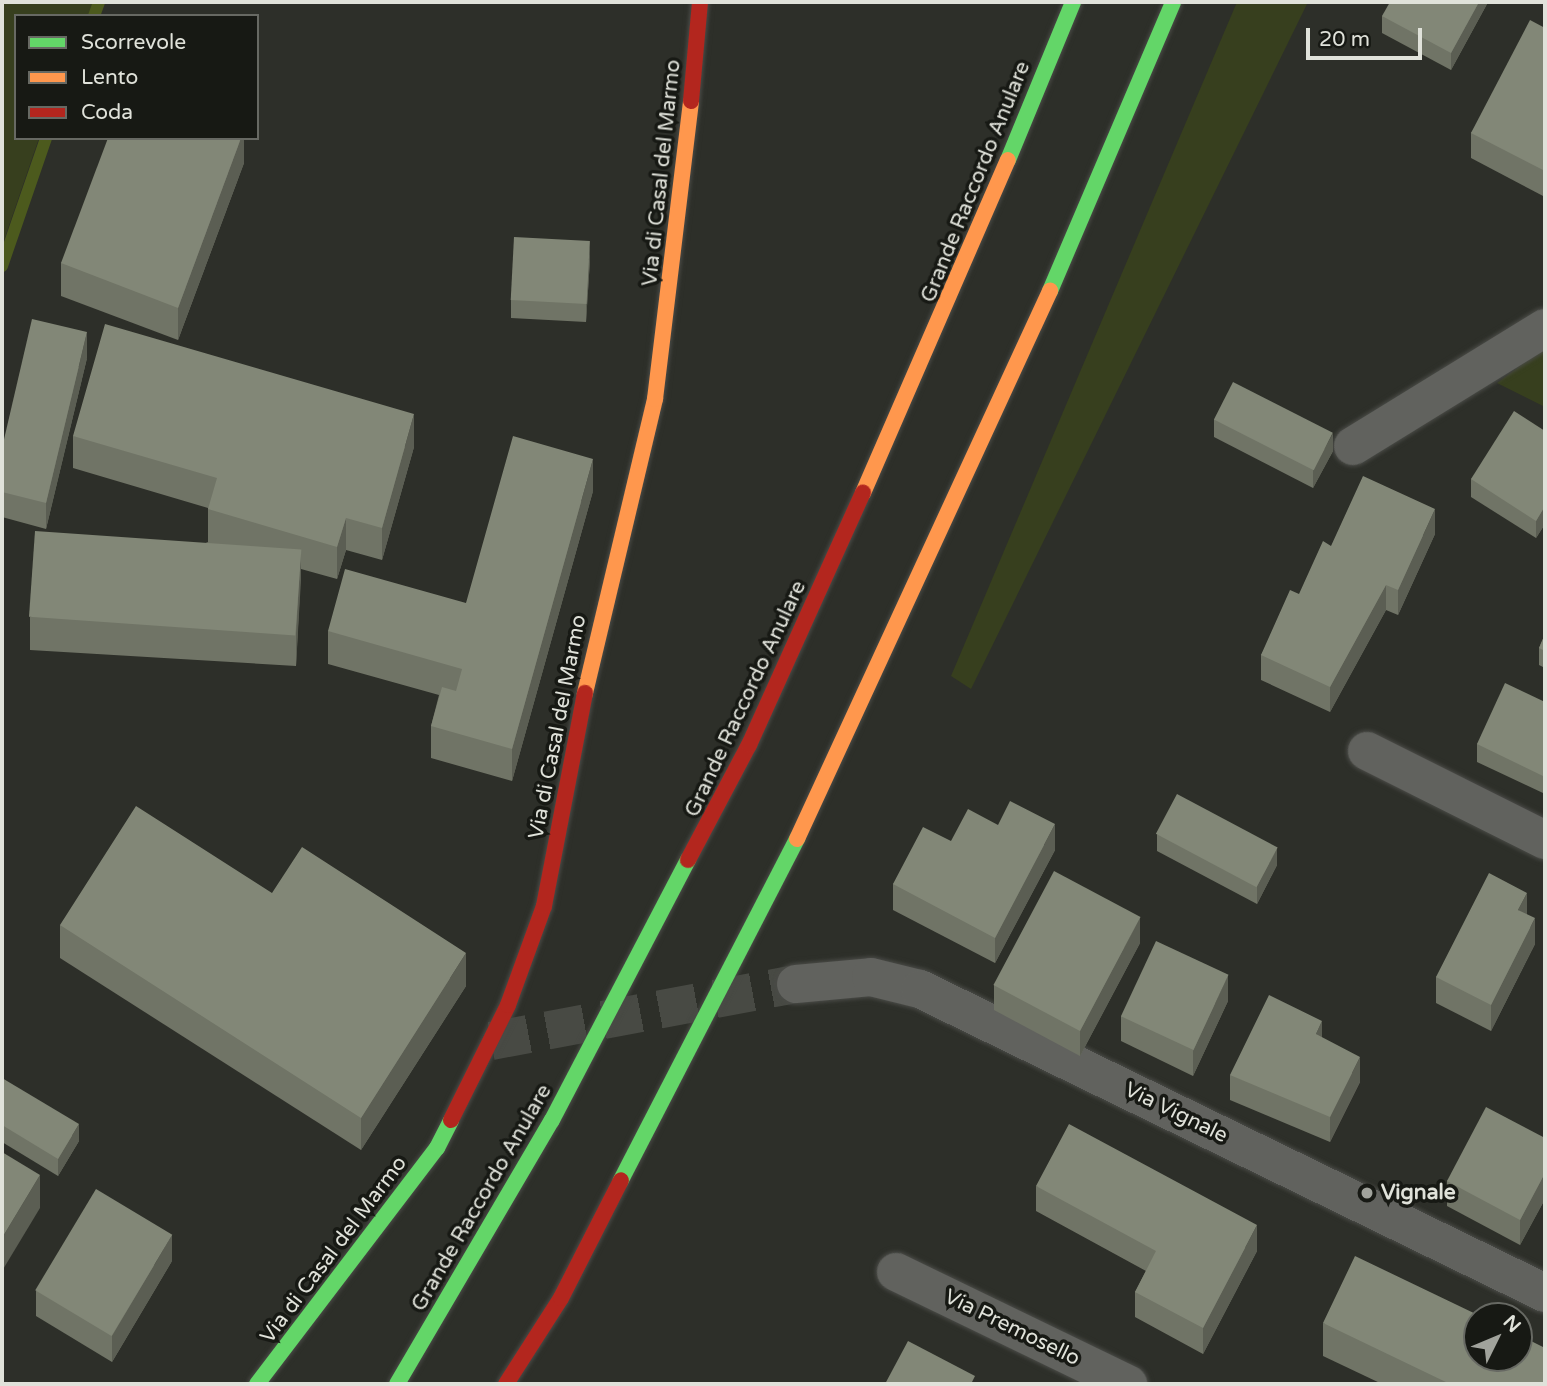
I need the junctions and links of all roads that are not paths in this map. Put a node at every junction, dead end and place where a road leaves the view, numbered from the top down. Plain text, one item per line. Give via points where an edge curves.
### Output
1 (700, 2) edge
2 (1073, 2) edge
3 (1173, 2) edge
4 (1545, 328) edge
5 (1353, 446) dead end
6 (1367, 751) dead end
7 (1545, 840) edge
8 (796, 984) tunnel mouth
9 (897, 1272) dead end
10 (1545, 1293) edge
11 (257, 1384) edge
12 (397, 1384) edge
13 (506, 1384) edge
14 (1128, 1384) edge

1 - 11 main road, Via di Casal del Marmo via 675,271 655,399 597,624 541,917 508,1005 437,1148
2 - 12 main road, Grande Raccordo Anulare via 938,329 749,745 559,1108
3 - 13 main road via 989,434 825,785 561,1298
4 - 5 street
6 - 7 street
8 - 10 street, Via Vignale via 871,977 920,989
9 - 14 street, Via Premosello

